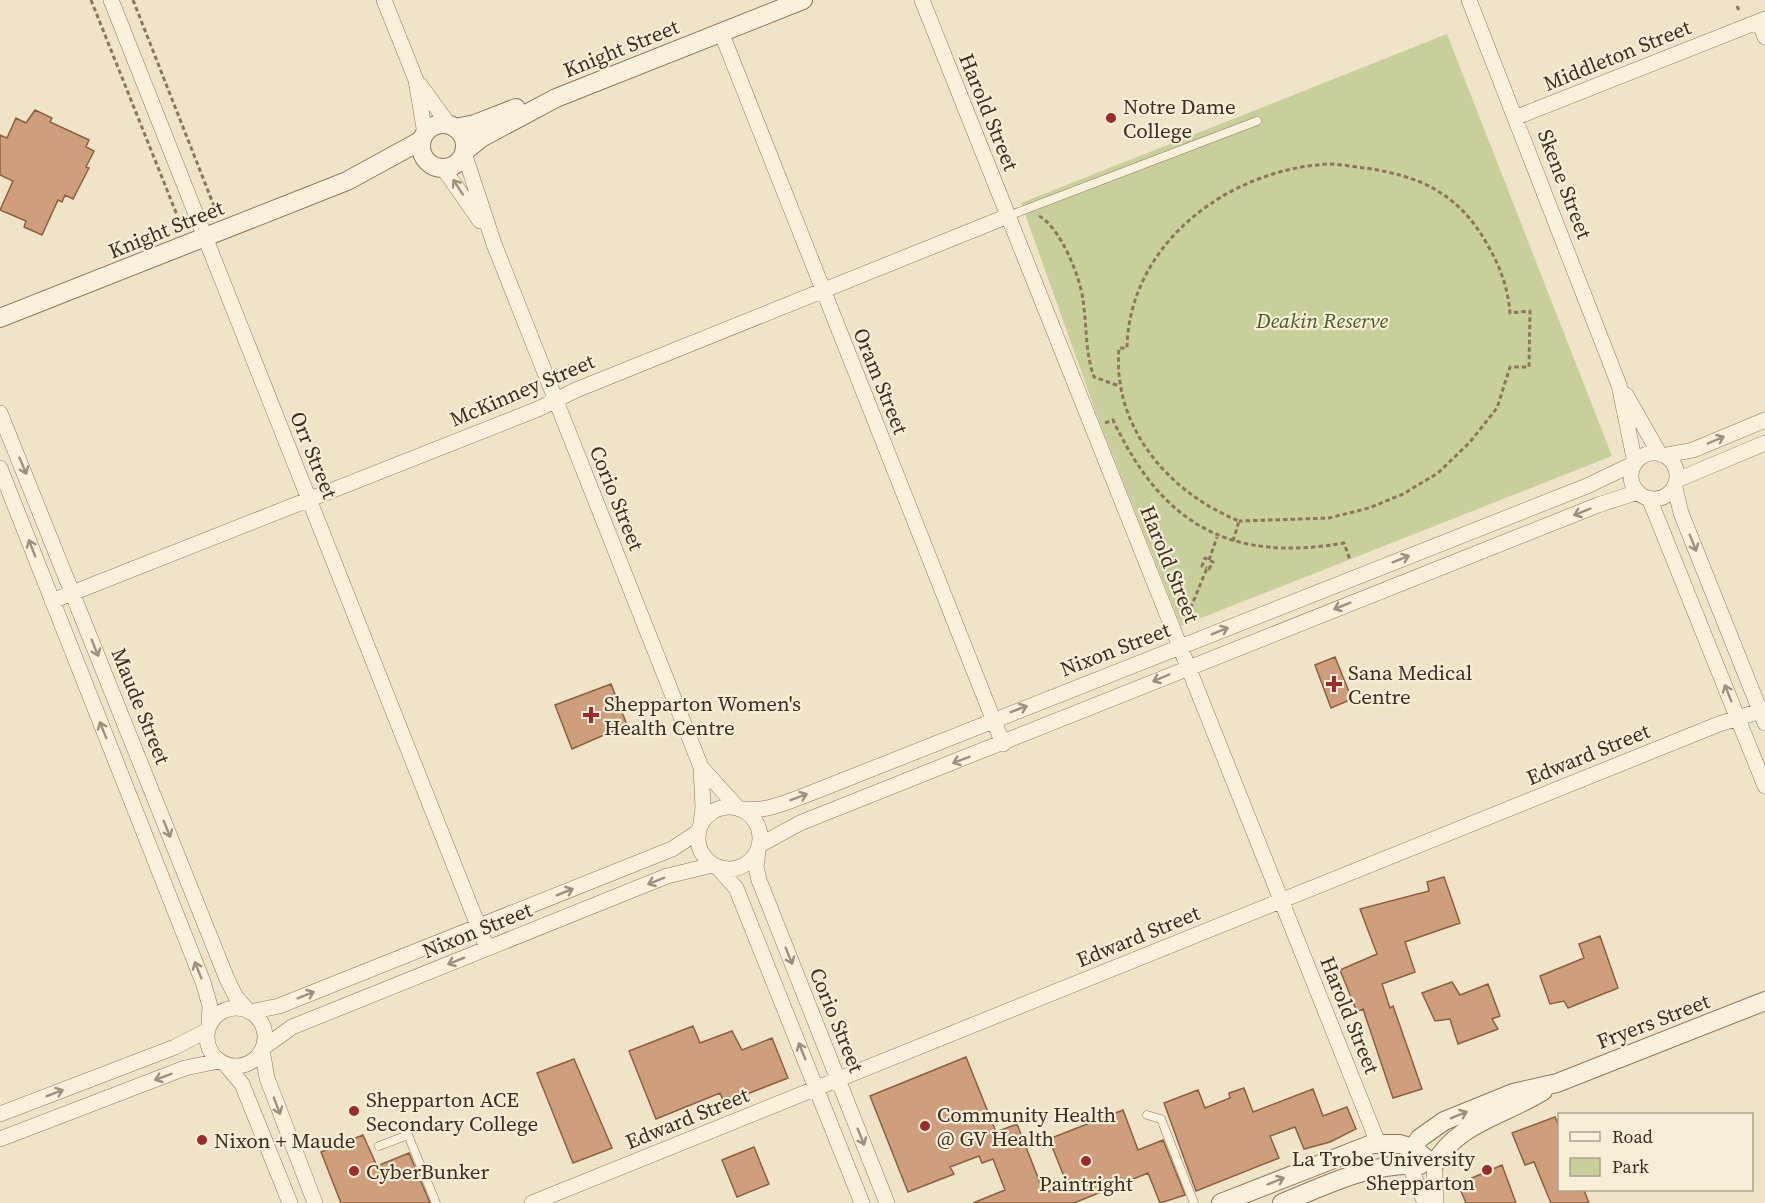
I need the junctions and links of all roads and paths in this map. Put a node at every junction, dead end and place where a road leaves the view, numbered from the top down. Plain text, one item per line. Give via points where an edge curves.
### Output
1 (91, 0) edge
2 (111, 0) edge
3 (133, 0) edge
4 (384, 0) edge
5 (803, 0) edge
6 (922, 0) edge
7 (1469, 0) edge
8 (1762, 20) edge
9 (721, 32) junction
10 (1765, 37) edge
11 (416, 80) junction
12 (556, 98) junction
13 (1517, 117) junction
14 (1257, 121) dead end
15 (452, 126) junction
16 (424, 137) junction
17 (464, 152) junction
18 (436, 166) junction
19 (348, 181) junction
20 (1029, 210) junction
21 (216, 211) dead end
22 (1008, 216) junction
23 (181, 225) dead end
24 (205, 237) junction
25 (494, 244) junction
26 (823, 291) junction
27 (0, 318) edge
28 (1619, 385) junction
29 (1119, 386) junction
30 (555, 400) junction
31 (0, 412) edge
32 (1765, 420) edge
33 (1093, 428) junction
34 (1765, 443) edge
35 (1662, 454) junction
36 (1635, 463) junction
37 (0, 468) edge
38 (1676, 484) junction
39 (1643, 495) junction
40 (309, 500) junction
41 (1239, 521) junction
42 (1217, 537) junction
43 (1233, 541) junction
44 (1350, 560) dead end
45 (74, 593) junction
46 (52, 602) junction
47 (1184, 626) dead end
48 (1180, 646) junction
49 (1188, 667) junction
50 (1763, 717) edge
51 (1738, 718) junction
52 (992, 720) junction
53 (1003, 744) junction
54 (135, 749) junction
55 (114, 758) junction
56 (701, 767) junction
57 (1765, 786) edge
58 (740, 808) junction
59 (699, 828) junction
60 (759, 848) junction
61 (715, 866) junction
62 (188, 883) junction
63 (167, 891) junction
64 (1282, 900) junction
65 (479, 926) junction
66 (487, 948) junction
67 (1765, 1001) edge
68 (249, 1011) junction
69 (208, 1028) junction
70 (263, 1049) junction
71 (222, 1063) junction
72 (838, 1081) junction
73 (1557, 1083) junction
74 (817, 1089) junction
75 (0, 1114) edge
76 (1147, 1115) dead end
77 (0, 1139) edge
78 (1378, 1143) junction
79 (380, 1146) dead end
80 (1342, 1155) junction
81 (1411, 1156) junction
82 (1434, 1165) junction
83 (1351, 1176) junction
84 (290, 1203) edge
85 (315, 1203) edge
86 (436, 1203) edge
87 (532, 1203) edge
88 (862, 1203) edge
89 (886, 1203) edge
90 (1194, 1203) edge
91 (1221, 1203) edge
92 (1282, 1203) edge
93 (1425, 1203) edge
94 (1436, 1203) edge

1 - 23 path
2 - 24 street, Orr Street
3 - 21 path
4 - 11 street
5 - 9 street, Knight Street
6 - 22 street, Harold Street
7 - 13 street, Skene Street
8 - 10 street
8 - 13 street, Middleton Street
9 - 12 street, Knight Street
9 - 26 street, Oram Street
11 - 15 street
11 - 16 street
12 - 15 street, Knight Street
12 - 17 street, Knight Street via 481,138
13 - 28 street, Skene Street
14 - 20 lane
15 - 16 street via 435,126
15 - 17 street via 463,138
16 - 18 street via 422,153
16 - 19 street, Knight Street
17 - 18 street via 456,164
17 - 25 street, Corio Street
18 - 19 street, Knight Street via 415,163
25 -> 18 street, Corio Street
19 - 24 street, Knight Street
20 - 22 lane
20 - 29 path via 1043,218 1061,239 1083,297 1094,377
22 - 26 street, McKinney Street
22 - 33 street, Harold Street
24 - 27 street, Knight Street
24 - 40 street, Orr Street
25 - 30 street, Corio Street
26 - 30 street, McKinney Street
26 - 52 street, Oram Street
28 - 35 street, Skene Street
28 - 36 street, Skene Street
29 - 41 path via 1131,423 1167,475 1194,498
29 - 41 path via 1119,348 1126,348 1138,288 1161,248 1213,201 1255,182 1291,169 1331,164 1393,172 1426,183 1455,204 1480,231 1499,265 1510,313 1530,311 1528,367 1510,367 1497,408 1470,442 1438,473 1369,508 1329,518
30 - 40 street, McKinney Street
30 - 56 street, Corio Street
31 -> 45 street, Maude Street
35 -> 32 street via 1693,450
33 - 42 path via 1113,420 1130,455 1155,488 1180,512
33 - 48 street, Harold Street
34 - 38 street
35 - 36 street via 1645,454
35 - 38 street via 1676,466
36 - 39 street via 1631,478
48 -> 36 street, Nixon Street via 1587,486
46 -> 37 street, Maude Street
38 - 39 street via 1661,498
38 -> 50 street via 1681,513
39 -> 49 street, Nixon Street via 1598,506
51 -> 39 street
40 - 45 street, McKinney Street
40 - 65 street, Orr Street
41 - 43 path
42 - 43 path
42 - 47 path via 1209,560 1213,562
43 - 44 path via 1283,549 1344,543
45 - 46 street, McKinney Street
45 -> 54 street, Maude Street
55 -> 46 street, Maude Street
48 - 49 street, Harold Street
52 -> 48 street, Nixon Street
49 -> 53 street, Nixon Street
49 - 64 street, Harold Street
50 - 51 street, Edward Street
51 - 57 street
51 - 64 street, Edward Street
52 - 53 street, Oram Street
58 -> 52 street, Nixon Street via 757,811 773,807
53 -> 60 street, Nixon Street via 800,823
54 - 55 street
54 -> 62 street, Maude Street
55 - 63 street, Maude Street
56 - 58 street, Corio Street
56 - 59 street, Corio Street via 703,807
58 - 59 street via 716,810
58 - 60 street via 758,824
59 - 61 street via 700,851
65 -> 59 street, Nixon Street via 672,849
60 - 61 street via 752,860 741,867 730,870
60 -> 72 street, Corio Street via 759,879
61 -> 66 street, Nixon Street via 667,876
74 -> 61 street, Corio Street via 736,888
62 - 63 street
62 - 68 street, Maude Street via 227,979
69 -> 63 street, Maude Street via 210,1006 203,982
64 - 72 street, Edward Street
64 - 78 street, Harold Street
65 - 66 street, Orr Street
68 -> 65 street, Nixon Street via 279,1006
66 -> 70 street, Nixon Street via 292,1027
67 - 73 street, Fryers Street
68 - 69 street via 240,1008 223,1012
68 - 70 street via 262,1024
69 - 71 street via 208,1047
75 -> 69 street via 175,1047
70 - 71 street via 247,1064
70 -> 85 street via 267,1078
71 -> 77 street via 185,1068
71 - 84 street via 242,1084
72 - 74 street, Edward Street
72 -> 89 street, Corio Street
81 -> 73 street, Fryers Street via 1429,1129 1444,1121 1513,1093
73 - 82 street, Fryers Street via 1520,1106 1474,1124 1446,1146
74 - 87 street, Edward Street
74 - 88 street, Corio Street
76 - 90 lane via 1161,1119
78 - 80 street
78 - 81 street via 1400,1144
79 - 86 lane via 408,1135
80 - 83 street
91 -> 80 street
81 - 82 street
81 - 83 street
81 - 93 street
82 - 94 street
83 - 92 street

